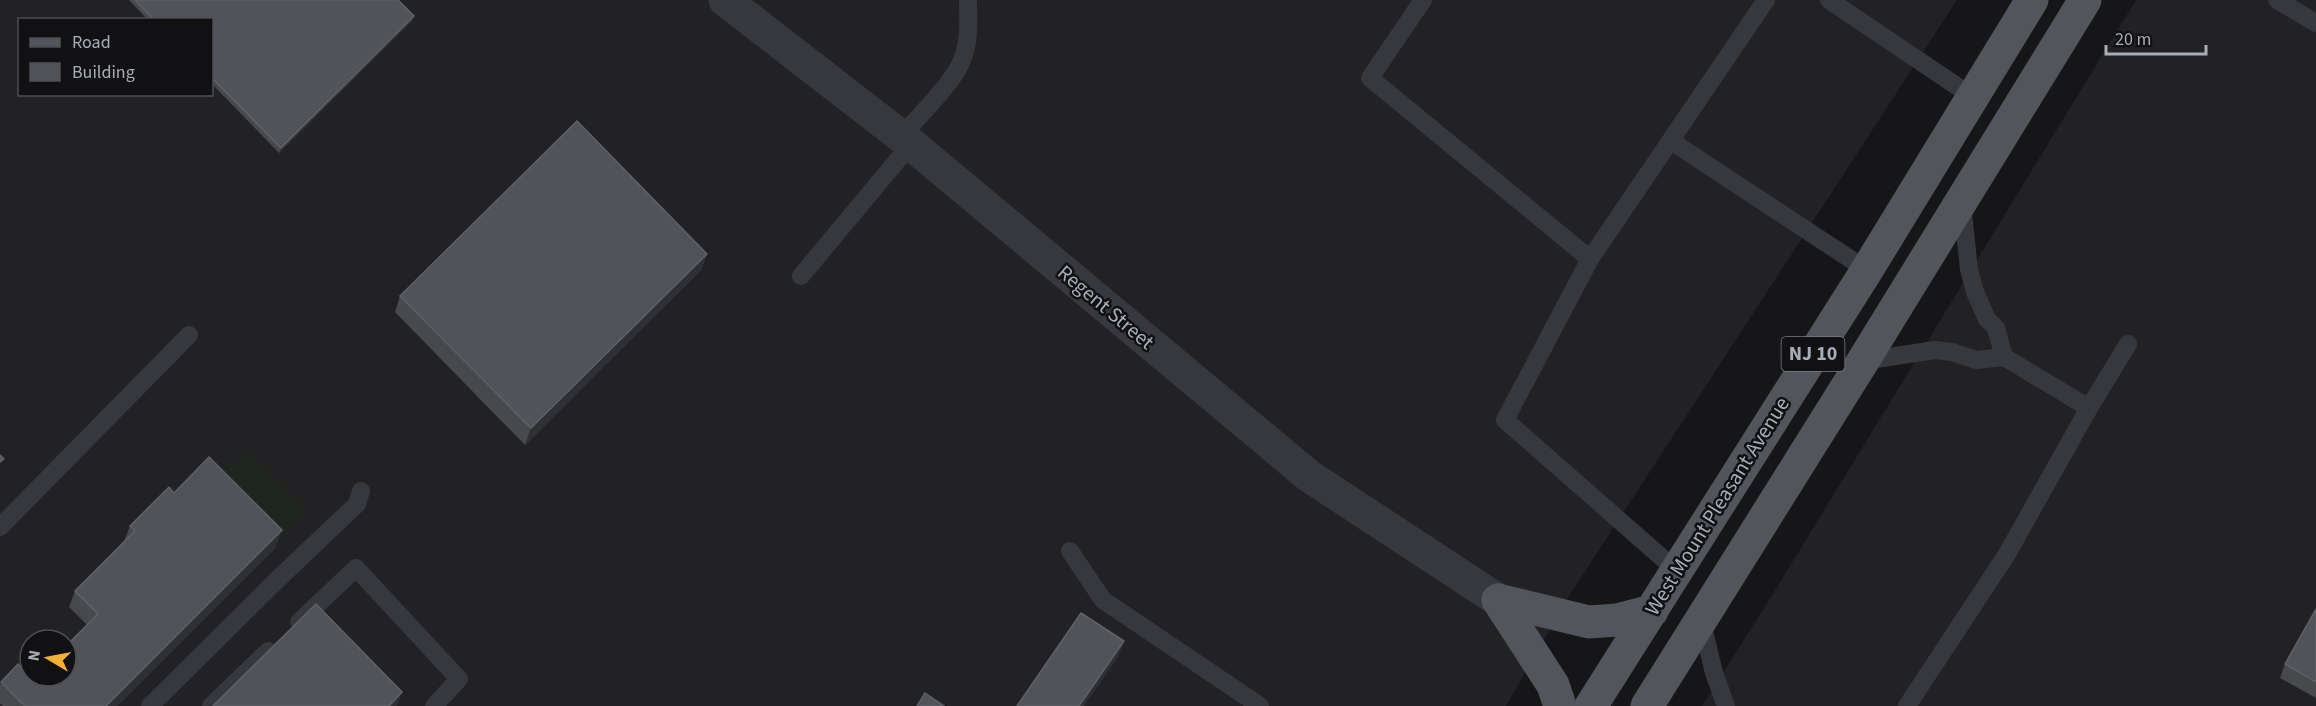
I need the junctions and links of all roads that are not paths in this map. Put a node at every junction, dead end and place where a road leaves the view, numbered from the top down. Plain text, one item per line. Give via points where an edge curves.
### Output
1 (725, 0) edge
2 (968, 0) edge
3 (1423, 0) edge
4 (1766, 0) edge
5 (1828, 0) edge
6 (2032, 0) edge
7 (2085, 0) edge
8 (2277, 0) edge
9 (2316, 23) edge
10 (1972, 98) junction
11 (906, 140) junction
12 (1671, 141) junction
13 (1961, 200) junction
14 (1590, 259) junction
15 (1867, 270) junction
16 (801, 276) dead end
17 (189, 335) dead end
18 (2128, 344) dead end
19 (2004, 357) junction
20 (1863, 361) junction
21 (2089, 408) junction
22 (361, 491) dead end
23 (0, 527) edge
24 (1070, 551) dead end
25 (1676, 570) junction
26 (1498, 600) junction
27 (1652, 611) junction
28 (1701, 618) junction
29 (150, 706) edge
30 (211, 706) edge
31 (434, 706) edge
32 (1260, 706) edge
33 (1560, 706) edge
34 (1591, 706) edge
35 (1647, 706) edge
36 (1726, 706) edge
37 (1907, 706) edge

1 - 11 street, Regent Street
2 - 11 lane via 962,60
3 - 14 lane via 1370,78
4 - 12 lane
5 - 10 lane
6 - 10 main road, West Mount Pleasant Avenue / NJ 10
7 - 13 main road, NJ 10
8 - 9 lane
10 - 15 main road, West Mount Pleasant Avenue / NJ 10
11 - 16 lane
11 - 26 street, Regent Street via 1310,476
12 - 14 lane
12 - 15 lane
13 - 19 lane via 1975,292 1987,319 1996,328
13 - 20 main road, NJ 10
14 - 25 lane via 1505,420
15 - 25 main road, West Mount Pleasant Avenue / NJ 10
17 - 23 lane
18 - 21 lane
19 - 20 lane via 1976,360 1935,350
19 - 21 lane
20 - 28 main road, NJ 10
21 - 37 lane via 2007,554
22 - 29 lane via 357,504
24 - 32 lane via 1103,600
25 - 27 main road, West Mount Pleasant Avenue / NJ 10
26 - 27 main road via 1589,621 1617,620
26 - 33 main road via 1554,685
27 - 34 main road, West Mount Pleasant Avenue / NJ 10
28 - 35 main road, NJ 10
28 - 36 lane
30 - 31 lane via 356,568 459,679

